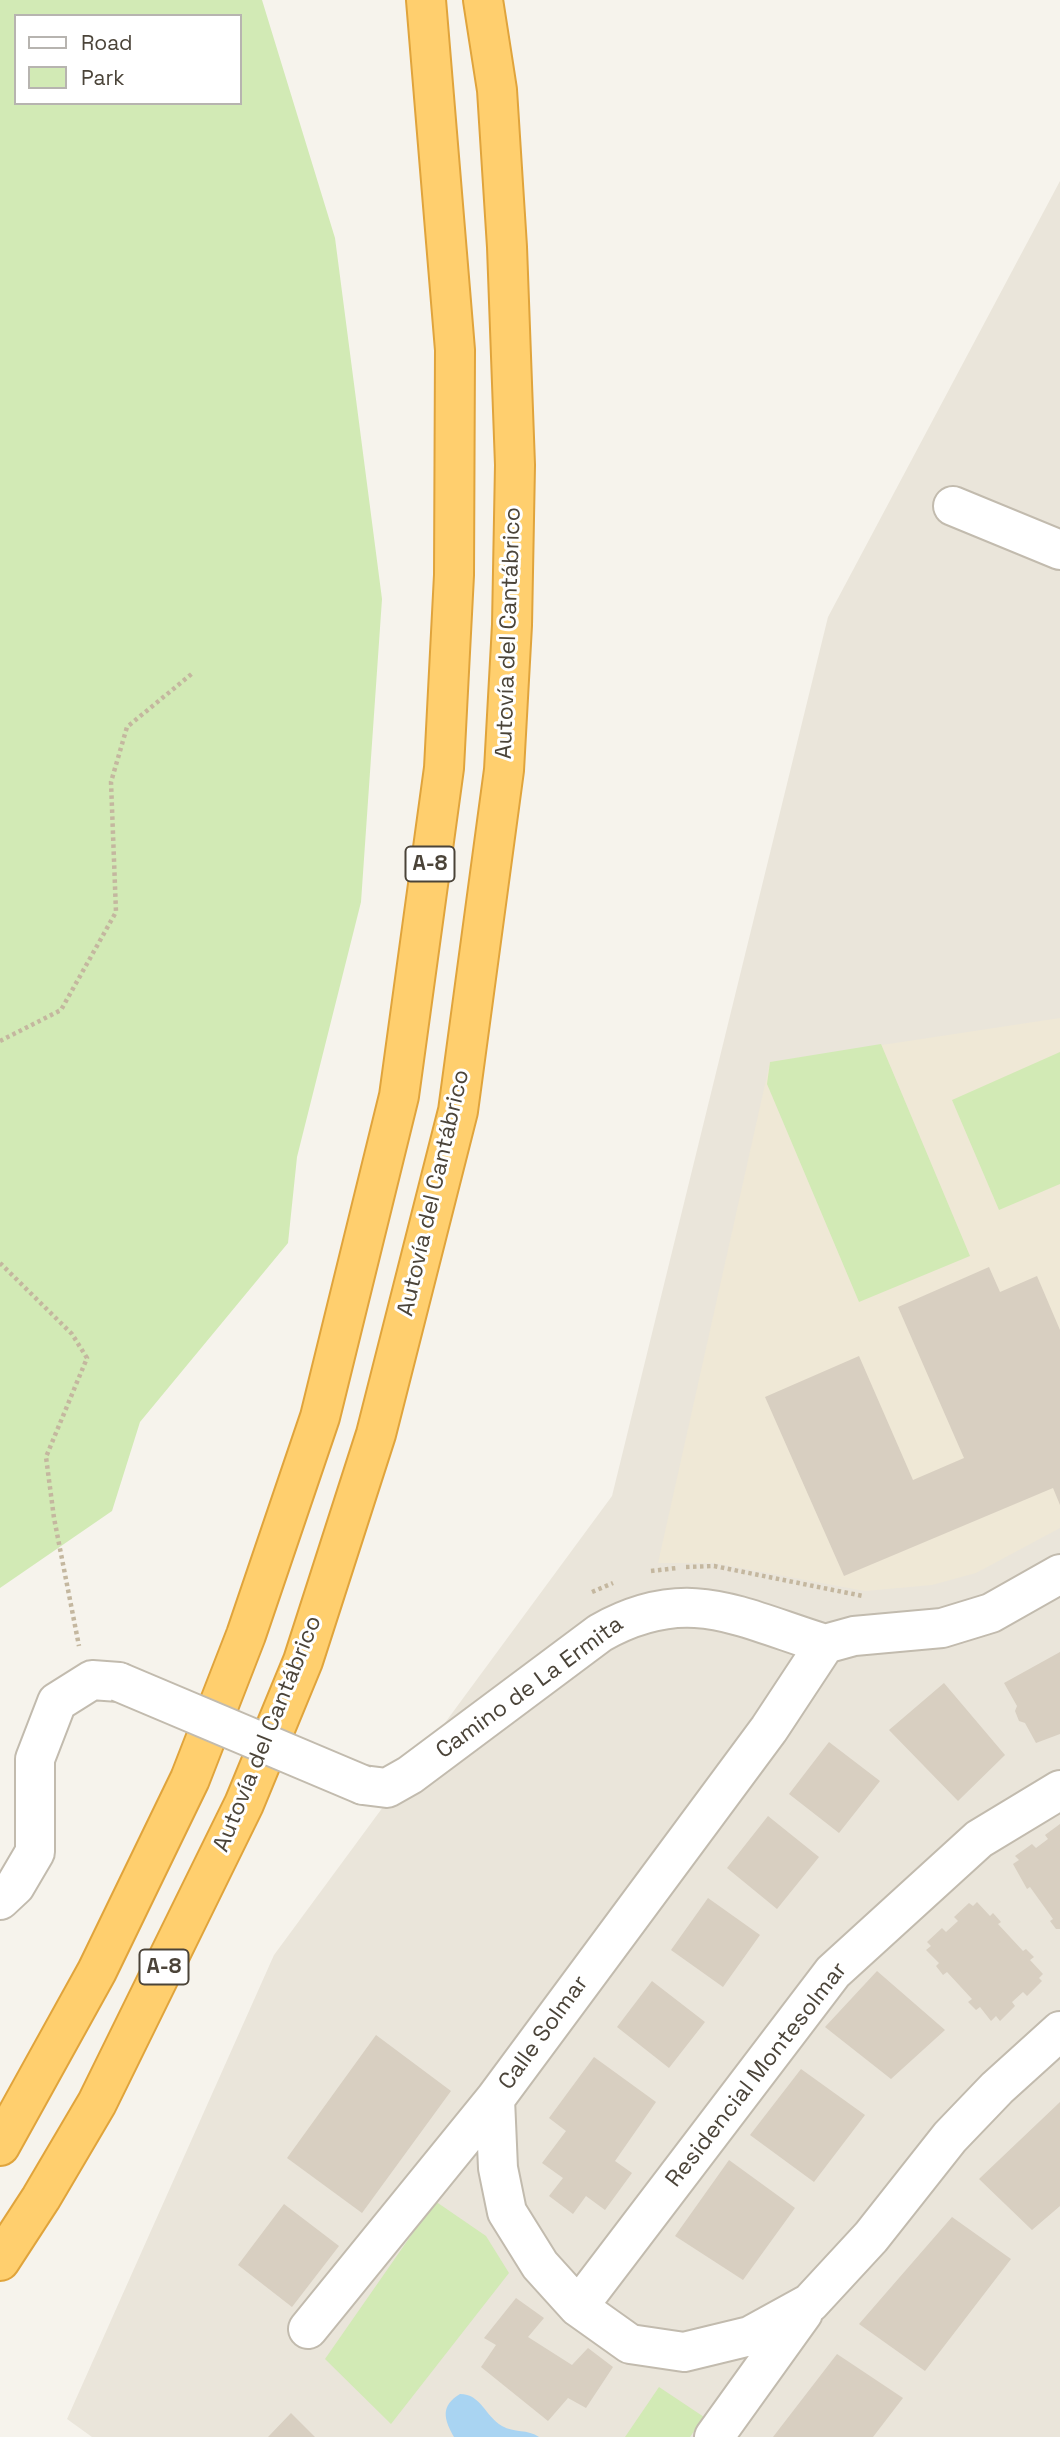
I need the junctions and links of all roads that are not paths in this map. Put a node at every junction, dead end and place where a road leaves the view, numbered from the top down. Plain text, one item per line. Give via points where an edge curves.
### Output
1 (426, 0) edge
2 (483, 0) edge
3 (953, 506) dead end
4 (1060, 550) edge
5 (1060, 1573) edge
6 (825, 1644) junction
7 (1060, 1790) edge
8 (0, 1900) edge
9 (1060, 2031) edge
10 (495, 2099) junction
11 (0, 2146) edge
12 (0, 2261) edge
13 (810, 2303) junction
14 (578, 2307) junction
15 (307, 2329) dead end
16 (714, 2437) edge

1 - 11 highway, A-8 via 455,349 454,575 443,768 399,1096 320,1417 238,1658 190,1779 97,1971
2 - 12 highway, Autovía del Cantábrico / A-8 via 497,90 507,247 514,465 512,625 504,770 458,1111 376,1434 303,1661 244,1804 97,2103
3 - 4 street
5 - 6 street via 991,1612 942,1629 854,1636
6 - 8 street, Camino de La Ermita, bridge via 717,1608 669,1608 630,1616 387,1788 363,1785 106,1681 57,1702 35,1759 34,1852 15,1886
6 - 10 street, Calle Solmar via 769,1729
7 - 14 street, Residencial Montesolmar via 979,1839 833,1972
9 - 13 street, Calle Solmar via 950,2137 871,2237
10 - 14 street, Calle Solmar via 498,2168 507,2212 540,2265
10 - 15 street
13 - 14 street, Calle Solmar via 750,2336 684,2352 630,2344
13 - 16 street

